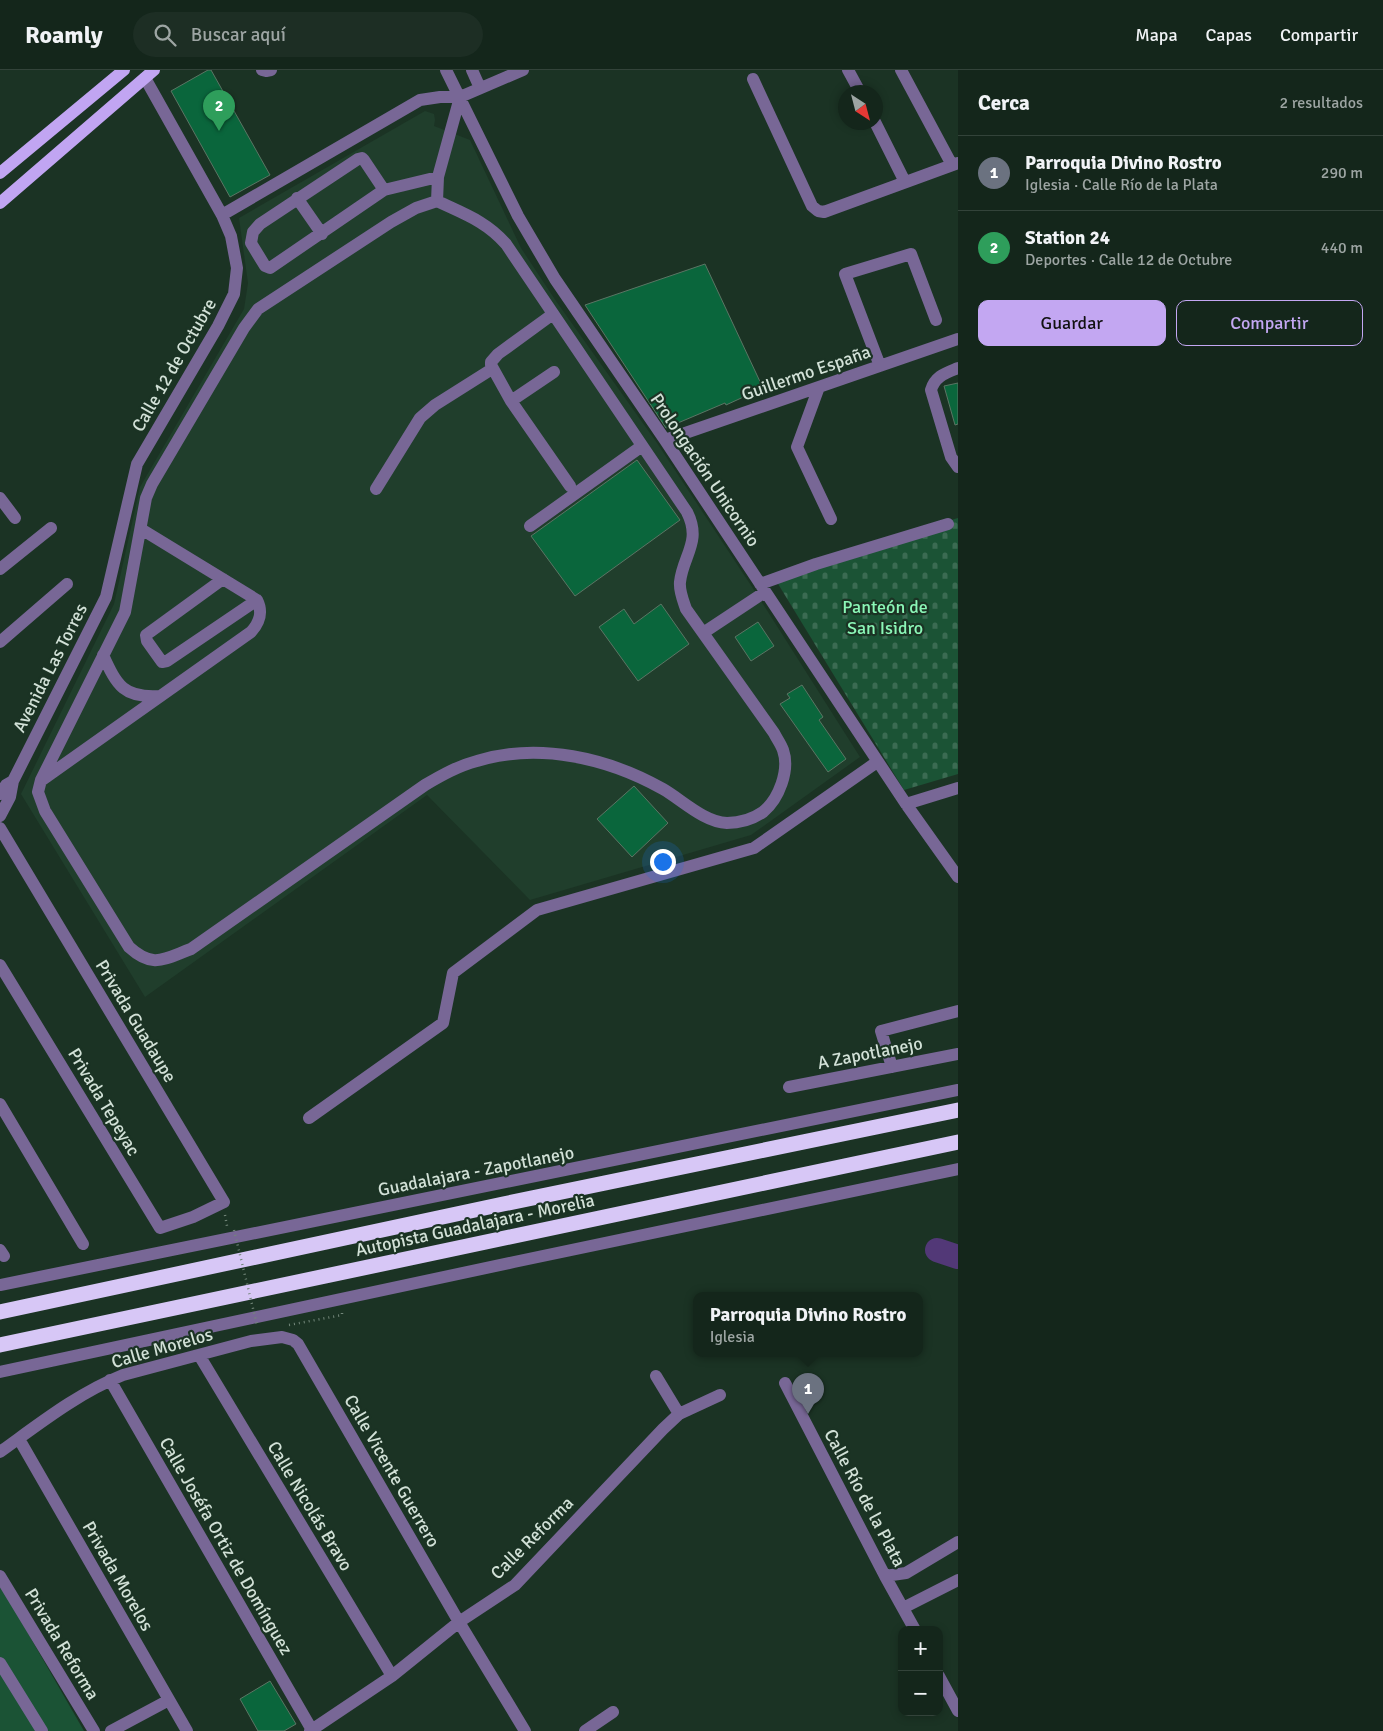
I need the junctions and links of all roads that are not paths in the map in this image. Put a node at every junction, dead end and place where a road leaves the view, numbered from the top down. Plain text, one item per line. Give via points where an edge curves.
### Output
1 (124, 70) edge
2 (262, 70) edge
3 (271, 70) edge
4 (446, 70) edge
5 (472, 70) edge
6 (523, 70) edge
7 (848, 70) edge
8 (901, 70) edge
9 (149, 74) edge
10 (753, 79) dead end
11 (856, 85) edge
12 (480, 88) junction
13 (460, 97) junction
14 (879, 130) edge
15 (955, 164) edge
16 (0, 173) edge
17 (438, 177) junction
18 (905, 182) junction
19 (384, 190) junction
20 (298, 198) junction
21 (437, 201) junction
22 (0, 202) edge
23 (222, 215) junction
24 (322, 234) junction
25 (553, 314) junction
26 (936, 320) dead end
27 (958, 339) edge
28 (880, 366) junction
29 (492, 368) junction
30 (958, 368) edge
31 (554, 372) dead end
32 (819, 387) junction
33 (511, 402) junction
34 (665, 440) junction
35 (642, 446) junction
36 (958, 467) edge
37 (570, 486) dead end
38 (376, 488) dead end
39 (0, 498) edge
40 (15, 518) dead end
41 (831, 519) dead end
42 (948, 524) dead end
43 (530, 526) dead end
44 (51, 528) dead end
45 (141, 529) junction
46 (0, 569) edge
47 (223, 579) junction
48 (67, 584) dead end
49 (763, 588) junction
50 (106, 597) joint
51 (257, 600) junction
52 (703, 633) junction
53 (0, 642) edge
54 (103, 655) junction
55 (159, 696) junction
56 (877, 762) junction
57 (41, 780) junction
58 (13, 781) junction
59 (958, 788) edge
60 (0, 794) edge
61 (906, 804) junction
62 (0, 816) edge
63 (0, 828) edge
64 (958, 877) edge
65 (0, 965) edge
66 (958, 1010) edge
67 (958, 1054) edge
68 (892, 1067) junction
69 (789, 1087) dead end
70 (958, 1090) edge
71 (0, 1104) edge
72 (958, 1110) edge
73 (309, 1118) dead end
74 (958, 1142) edge
75 (958, 1169) edge
76 (193, 1217) joint
77 (84, 1244) dead end
78 (0, 1285) edge
79 (0, 1312) edge
80 (293, 1340) joint
81 (0, 1345) edge
82 (198, 1355) junction
83 (0, 1372) edge
84 (656, 1376) dead end
85 (110, 1380) junction
86 (785, 1383) dead end
87 (720, 1395) dead end
88 (679, 1414) junction
89 (19, 1439) junction
90 (0, 1452) edge
91 (958, 1542) edge
92 (0, 1576) edge
93 (885, 1576) junction
94 (958, 1580) edge
95 (903, 1608) junction
96 (459, 1622) junction
97 (913, 1626) edge
98 (0, 1663) edge
99 (392, 1676) junction
100 (943, 1683) edge
101 (169, 1700) junction
102 (958, 1711) edge
103 (613, 1712) dead end
104 (520, 1729) edge
105 (311, 1730) edge
106 (42, 1731) edge
107 (94, 1731) edge
108 (111, 1731) edge
109 (188, 1731) edge
110 (585, 1731) edge

1 - 16 main road
2 - 3 street
4 - 13 street, Prolongación Unicornio
5 - 12 street
6 - 12 street
7 - 11 street
8 - 15 street
9 - 22 main road
9 - 23 street, Calle 12 de Octubre
10 - 18 street via 812,206 818,211 824,212
12 - 13 street
13 - 17 street
13 - 23 street via 420,100
13 - 34 street, Prolongación Unicornio via 530,240
14 - 18 street
15 - 18 street
17 - 19 street
17 - 21 street
19 - 20 street via 362,158
19 - 24 street
20 - 24 street
20 - 24 street via 252,232 251,243 265,266 272,268
21 - 25 street via 480,221 495,232
21 - 45 street via 391,222 265,304 252,316 149,491
23 - 50 street, Calle 12 de Octubre via 231,236 237,268 234,294 137,464
25 - 29 street via 498,354 491,362
25 - 35 street
26 - 28 street via 911,254 845,274
27 - 28 street, Guillermo España
28 - 32 street, Guillermo España
29 - 33 street
29 - 38 street via 420,418
30 - 36 street via 935,380 931,390 951,458
31 - 33 street
32 - 34 street, Guillermo España
32 - 41 street via 796,447
33 - 37 street
34 - 49 street, Prolongación Unicornio
35 - 43 street
35 - 52 street via 692,522 693,540 680,587 686,609
39 - 40 street
42 - 49 street via 816,564
44 - 46 street
45 - 47 street
45 - 54 street via 125,612
47 - 51 street
47 - 51 street via 146,636 162,662
48 - 53 street
49 - 52 street
49 - 56 street, Prolongación Unicornio
50 - 58 street, Avenida Las Torres
51 - 55 street via 261,612 255,627
52 - 57 street via 774,733 783,751 783,782 763,811 748,820 726,823 707,817 639,776 568,754 509,754 477,760 425,785 191,949 161,960 150,961 129,947 44,811 38,792
54 - 55 street via 117,682 129,693 142,697
54 - 57 street
55 - 57 street
56 - 61 street, Prolongación Unicornio
56 - 73 street via 754,848 537,910 453,973 443,1023
58 - 60 street, Avenida Las Torres
58 - 62 street, Avenida Las Torres via 10,797
59 - 61 street
61 - 64 street, Prolongación Unicornio
63 - 76 street, Privada Guadaupe via 224,1202
65 - 76 street, Privada Tepeyac via 160,1228
66 - 68 street via 881,1031
67 - 68 street, A Zapotlanejo
68 - 69 street, A Zapotlanejo
70 - 78 street, Guadalajara - Zapotlanejo
71 - 77 street
72 - 79 highway, Autopista Guadalajara - Morelia
74 - 81 highway, Autopista Guadalajara - Morelia
75 - 83 street
80 - 82 street, Calle Morelos via 282,1337 259,1340
80 - 96 street, Calle Vicente Guerrero
82 - 85 street, Calle Morelos
82 - 99 street, Calle Nicolás Bravo
84 - 88 street
85 - 89 street, Calle Morelos via 62,1408
85 - 105 street, Calle Joséfa Ortiz de Domínguez
86 - 93 street, Calle Río de la Plata
87 - 88 street, Calle Reforma
88 - 96 street, Calle Reforma via 515,1585
89 - 90 street, Calle Morelos
89 - 101 street, Privada Morelos
91 - 93 street via 906,1574
92 - 107 street, Privada Reforma
93 - 95 street, Calle Río de la Plata
94 - 95 street
95 - 97 street, Calle Río de la Plata
96 - 99 street, Calle Reforma
96 - 104 street, Calle Vicente Guerrero
98 - 106 street
99 - 105 street, Calle Reforma
100 - 102 street
101 - 108 street
101 - 109 street, Privada Morelos
103 - 110 street

